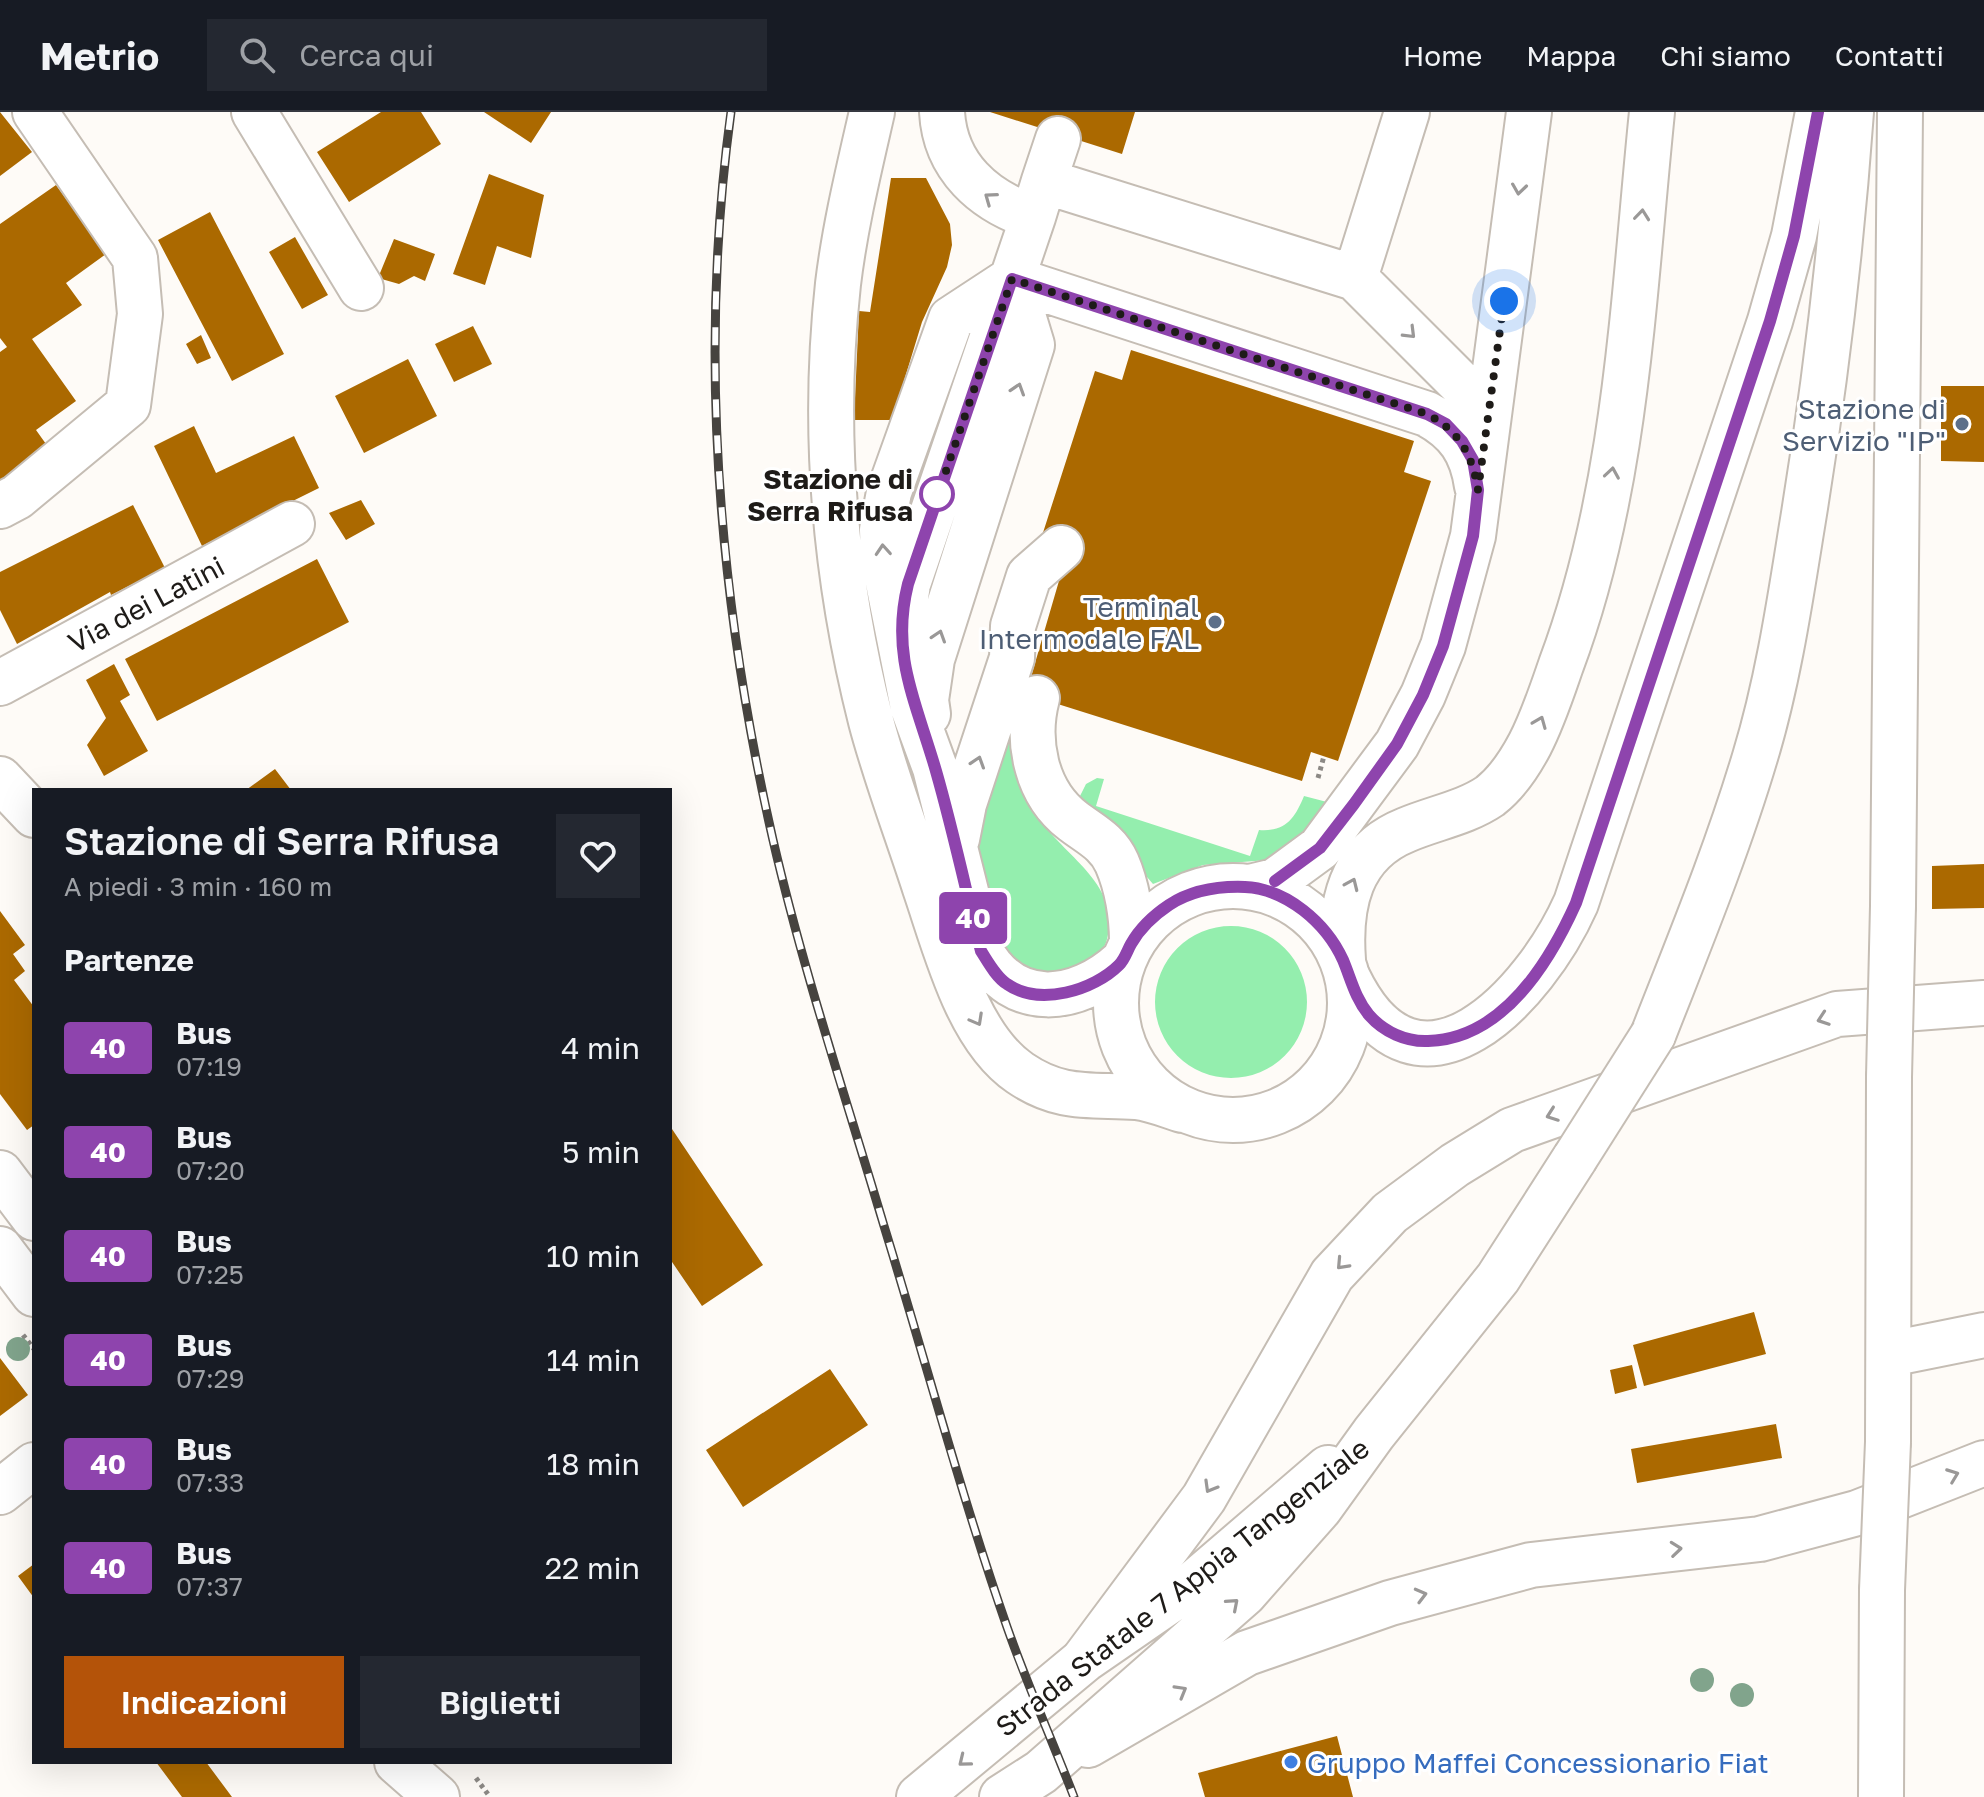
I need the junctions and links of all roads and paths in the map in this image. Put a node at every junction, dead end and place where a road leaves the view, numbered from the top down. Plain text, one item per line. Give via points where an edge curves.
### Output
1 (35, 112) edge
2 (254, 112) edge
3 (872, 112) edge
4 (942, 112) edge
5 (1407, 112) edge
6 (1529, 112) edge
7 (1652, 112) edge
8 (1818, 112) edge
9 (1851, 112) edge
10 (1900, 112) edge
11 (1921, 112) edge
12 (1058, 139) dead end
13 (1038, 199) junction
14 (1898, 199) junction
15 (1355, 278) junction
16 (1012, 279) junction
17 (361, 288) dead end
18 (1486, 433) junction
19 (1478, 490) junction
20 (0, 506) edge
21 (292, 524) dead end
22 (1058, 551) dead end
23 (0, 683) edge
24 (1037, 698) dead end
25 (935, 768) junction
26 (0, 779) edge
27 (32, 813) edge
28 (940, 867) junction
29 (1250, 887) junction
30 (1127, 935) junction
31 (1345, 969) junction
32 (1984, 1003) edge
33 (1182, 1110) junction
34 (0, 1173) edge
35 (32, 1215) edge
36 (0, 1249) edge
37 (32, 1291) edge
38 (1984, 1335) edge
39 (1890, 1354) junction
40 (1374, 1433) junction
41 (1984, 1463) edge
42 (32, 1467) edge
43 (0, 1492) edge
44 (1084, 1660) junction
45 (399, 1764) edge
46 (428, 1764) edge
47 (1041, 1772) junction
48 (440, 1797) edge
49 (919, 1797) edge
50 (1002, 1797) edge
51 (1881, 1797) edge

1 - 20 main road via 135,258 140,314 128,405
2 - 17 main road
3 - 28 main road via 837,297 834,501 842,575 891,791
13 -> 4 main road via 1005,208 975,186 952,156
5 - 15 main road
6 -> 18 main road
31 -> 7 main road via 1340,921 1355,875 1380,845 1470,808 1507,779 1533,738 1571,640 1592,575 1614,461
8 - 31 main road via 1794,236 1770,321 1562,935 1534,977 1504,1008 1474,1030 1439,1041 1419,1041 1382,1027 1369,1015
9 - 40 main road, bridge via 1816,440 1789,607 1756,755 1709,891 1653,1035 1498,1278
10 - 14 main road
11 - 14 main road
12 - 13 main road
13 - 15 main road
13 - 16 main road
14 - 39 main road, bridge
15 -> 18 main road via 1474,397
16 - 19 main road via 1427,414 1462,441 1473,460
25 -> 16 main road via 926,700 932,659 1032,345
25 -> 16 main road via 903,664 882,530 889,492 951,319
18 - 19 main road
19 - 29 main road via 1473,536 1447,633 1397,744 1320,848 1275,881
21 - 23 main road, Via dei Latini
28 -> 22 main road via 1012,658 1013,626 1029,576
24 - 30 main road via 1032,748 1044,784 1073,821 1097,835 1117,862
25 - 28 main road
26 - 27 main road
28 - 30 main road via 959,949 1007,985 1069,992 1101,981
28 -> 33 main road via 952,968 984,1034 1018,1072 1043,1087 1072,1095 1137,1097
29 - 30 main road via 1196,892
29 - 31 main road via 1273,893 1312,917
30 - 33 main road via 1115,996 1118,1031 1153,1091
31 - 33 main road via 1347,1028 1335,1061 1314,1089 1285,1109 1252,1120 1217,1120
32 -> 44 main road via 1837,1014 1512,1130 1455,1165 1390,1213 1332,1275 1204,1498
34 - 35 main road
36 - 37 main road
38 - 39 main road
39 - 51 main road, bridge
40 - 44 main road, Strada Statale 7 Appia Tangenziale via 1187,1589
47 -> 40 main road, Strada Statale 7 Appia Tangenziale via 1244,1594 1320,1508
47 -> 41 main road via 1247,1653 1390,1603 1531,1565 1760,1539 1857,1513
42 - 43 main road
44 -> 49 main road, Strada Statale 7 Appia Tangenziale
45 - 48 main road
46 - 48 main road
47 - 50 main road, Strada Statale 7 Appia Tangenziale

